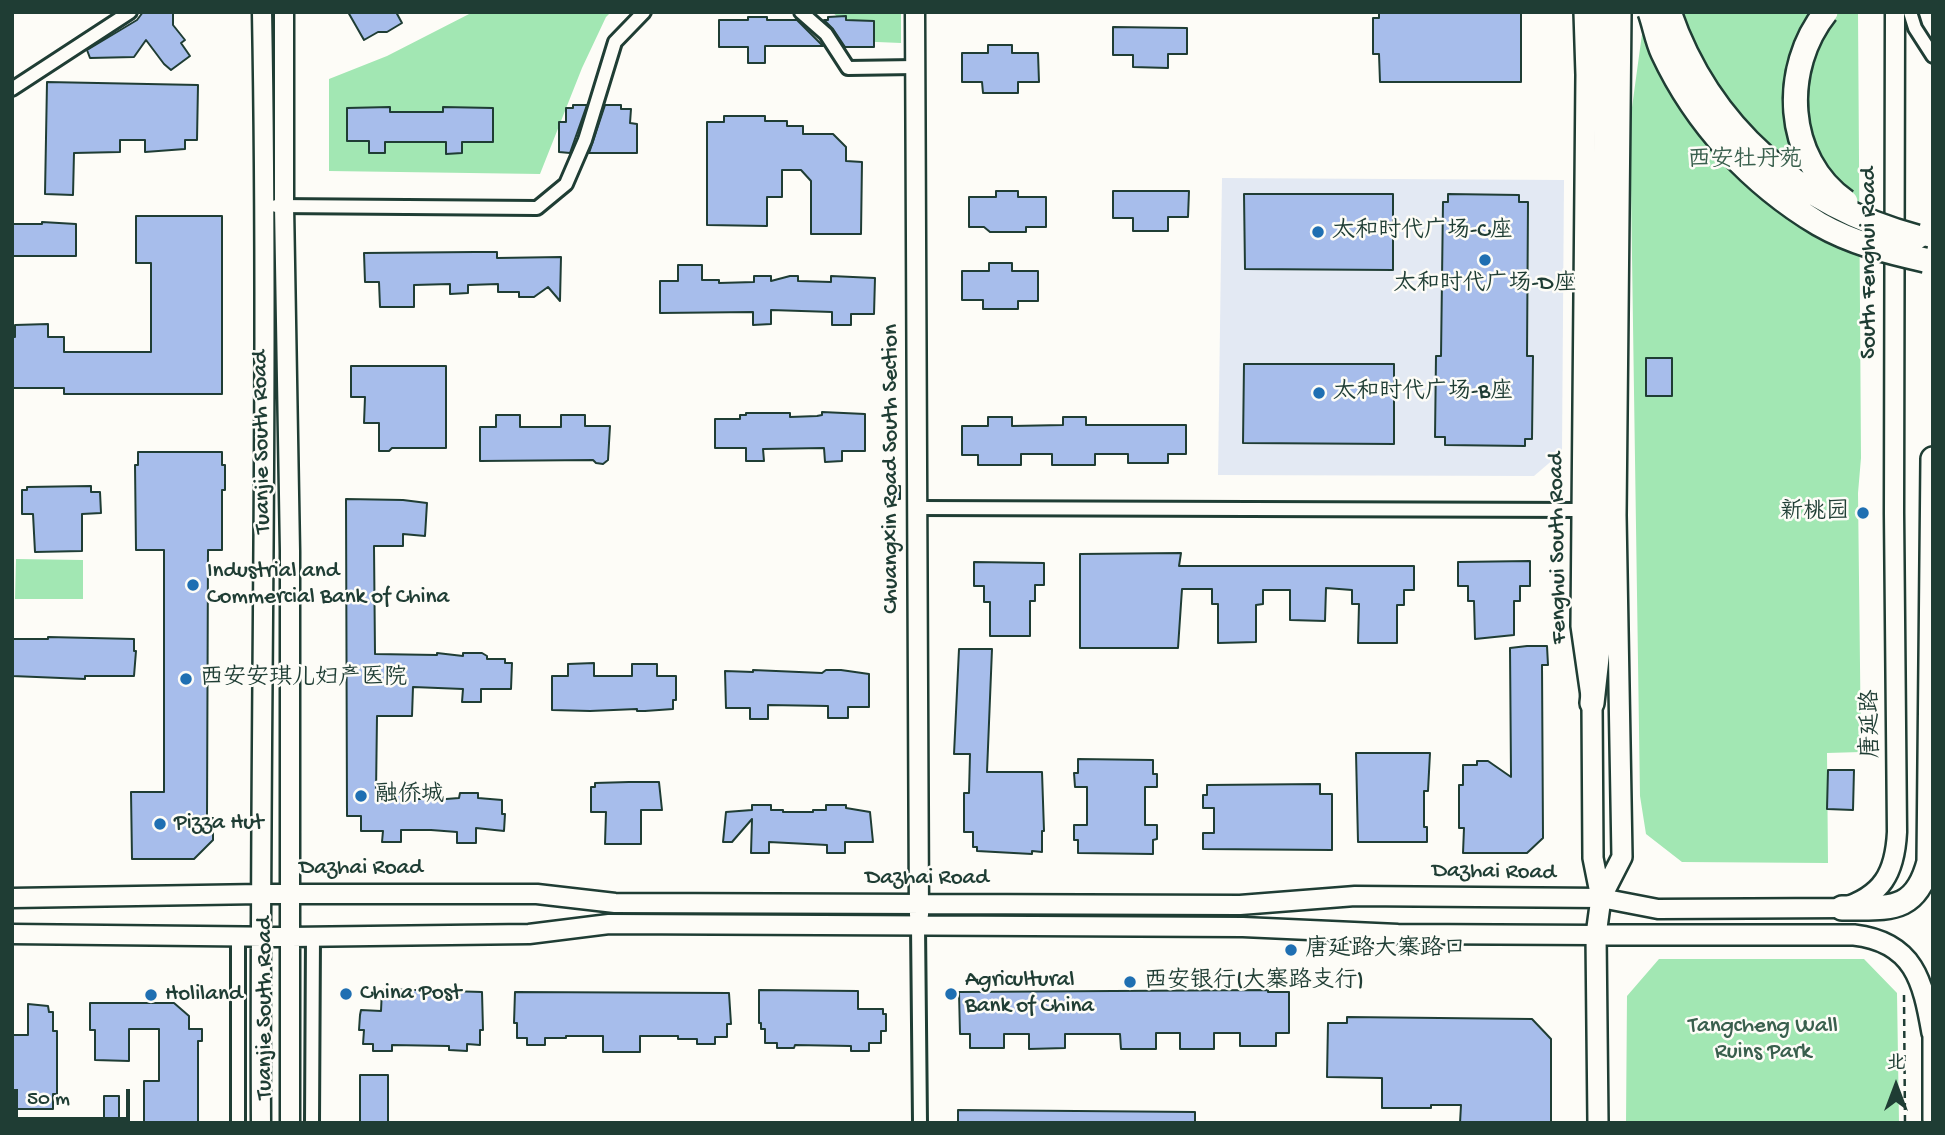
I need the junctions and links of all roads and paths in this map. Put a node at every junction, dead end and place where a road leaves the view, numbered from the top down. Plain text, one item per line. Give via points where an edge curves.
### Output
1 (130, 12) edge
2 (262, 12) edge
3 (284, 12) edge
4 (644, 12) edge
5 (801, 12) edge
6 (915, 12) edge
7 (1584, 12) edge
8 (1602, 12) edge
9 (1621, 12) edge
10 (1650, 12) edge
11 (1669, 12) edge
12 (1826, 12) edge
13 (1895, 12) edge
14 (1910, 12) edge
15 (1933, 56) edge
16 (915, 67) junction
17 (12, 89) edge
18 (275, 206) junction
19 (1925, 239) edge
20 (1933, 261) edge
21 (1933, 459) edge
22 (1932, 503) edge
23 (917, 508) junction
24 (1592, 511) junction
25 (1895, 513) joint
26 (1592, 703) joint
27 (261, 894) junction
28 (291, 894) junction
29 (12, 898) edge
30 (1601, 898) junction
31 (919, 904) junction
32 (1842, 908) junction
33 (918, 926) junction
34 (12, 934) edge
35 (1596, 935) junction
36 (238, 936) junction
37 (260, 936) junction
38 (291, 937) junction
39 (313, 937) junction
40 (1904, 989) dead end
41 (1932, 1030) edge
42 (1933, 1120) edge
43 (237, 1123) edge
44 (261, 1123) edge
45 (290, 1123) edge
46 (312, 1123) edge
47 (920, 1123) edge
48 (1598, 1123) edge
49 (1905, 1123) edge

1 - 17 street
2 - 18 main road, Tuanjie South Road
3 - 18 main road, Tuanjie South Road
4 - 18 street via 615,42 585,140 566,184 537,208
5 - 16 street via 825,34 848,68
6 - 16 main road, Chuangxin Road South Section
7 - 24 main road, Fenghui South Road
8 - 24 highway via 1606,110
9 - 30 main road via 1616,515 1622,857
10 - 20 highway, bridge via 1662,51 1691,102 1730,154 1757,178 1821,225 1869,246
11 - 19 highway, bridge via 1705,87 1741,135 1767,160 1796,183 1859,219
12 - 19 highway, bridge via 1807,40 1796,75 1795,115 1806,154 1840,198 1863,214
13 - 25 main road, South Fenghui Road
14 - 15 street
16 - 23 main road, Chuangxin Road South Section
18 - 27 main road, Tuanjie South Road
18 - 28 main road, Tuanjie South Road via 290,551
21 - 22 highway
22 - 32 highway via 1928,862 1917,892 1906,902
23 - 24 street
23 - 31 main road, Chuangxin Road South Section
24 - 26 highway via 1600,631
25 - 32 main road, 唐延路 via 1896,846 1882,883 1860,902
26 - 30 main road via 1593,858
27 - 28 main road, Dazhai Road
27 - 29 main road, Dazhai Road
27 - 37 main road, Tuanjie South Road
28 - 31 main road, Dazhai Road via 537,894 615,903
28 - 38 main road, Tuanjie South Road
30 - 31 main road, Dazhai Road via 1355,896 1240,905
30 - 32 main road, Dazhai Road via 1658,909
30 - 35 main road
31 - 33 main road, Chuangxin Road South Section
33 - 35 main road, Dazhai Road via 1242,926 1398,934
33 - 39 main road, Dazhai Road via 609,925 529,934
33 - 47 street
34 - 36 main road, Dazhai Road
35 - 41 main road via 1872,938 1900,952 1916,972
35 - 48 main road
36 - 37 main road, Dazhai Road
36 - 43 street, Tuanjie South Road
37 - 38 main road, Dazhai Road
37 - 44 main road, Tuanjie South Road
38 - 39 main road, Dazhai Road
38 - 45 main road, Tuanjie South Road
39 - 46 street, Tuanjie South Road
40 - 49 path
41 - 42 main road

